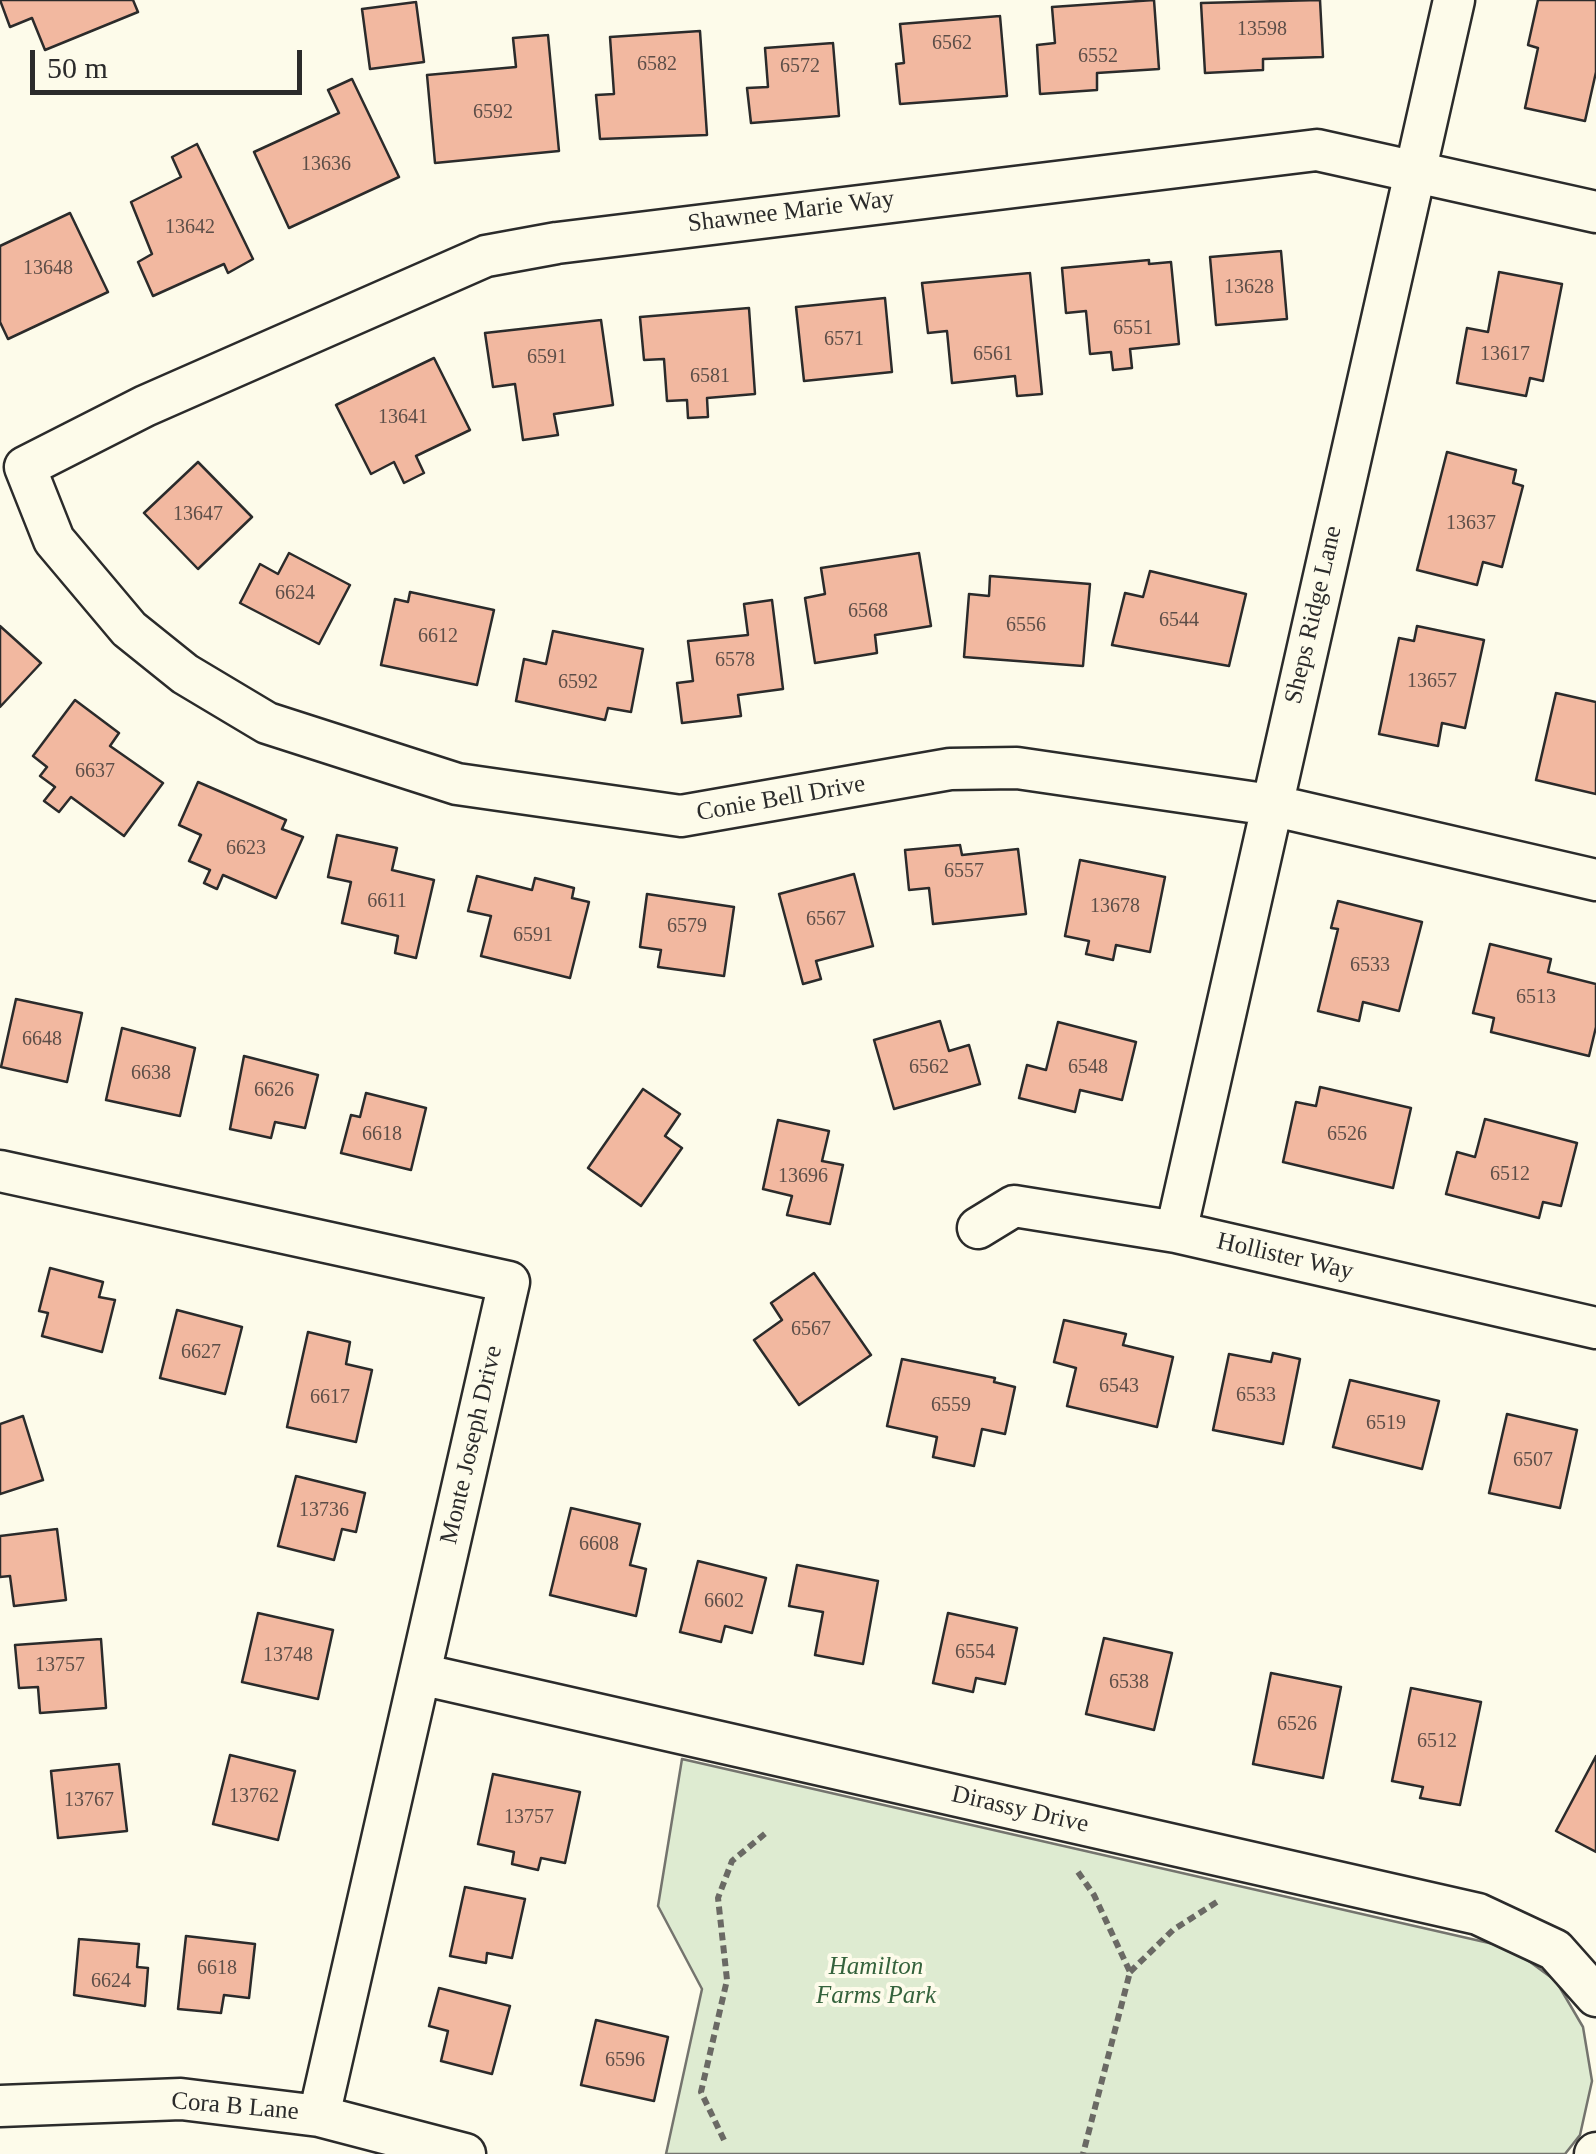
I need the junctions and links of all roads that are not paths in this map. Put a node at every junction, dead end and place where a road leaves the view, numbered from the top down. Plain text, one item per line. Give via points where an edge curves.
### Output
1 (1454, 0) edge
2 (1415, 169) junction
3 (1596, 212) edge
4 (25, 467) joint
5 (1271, 805) junction
6 (1596, 880) edge
7 (0, 1171) edge
8 (978, 1228) dead end
9 (1176, 1232) junction
10 (1596, 1328) edge
11 (420, 1674) junction
12 (1596, 1996) edge
13 (0, 2106) edge
14 (318, 2116) junction
15 (465, 2154) edge

1 - 2 street, Sheps Ridge Lane
2 - 3 street, Shawnee Marie Way
2 - 4 street, Shawnee Marie Way via 1317,150 700,222 486,256 145,406
2 - 5 street, Sheps Ridge Lane
4 - 5 street, Conie Bell Drive via 54,540 128,630 185,674 267,723 457,784 681,816 950,768 1017,768
5 - 6 street, Conie Bell Drive
5 - 9 street, Sheps Ridge Lane
7 - 11 street, Monte Joseph Drive via 509,1282
8 - 9 street, Hollister Way via 1014,1206
9 - 10 street, Hollister Way
11 - 12 street, Dirassy Drive via 1478,1914 1555,1950
11 - 14 street, Monte Joseph Drive
13 - 14 street, Cora B Lane via 181,2100
14 - 15 street, Cora B Lane

